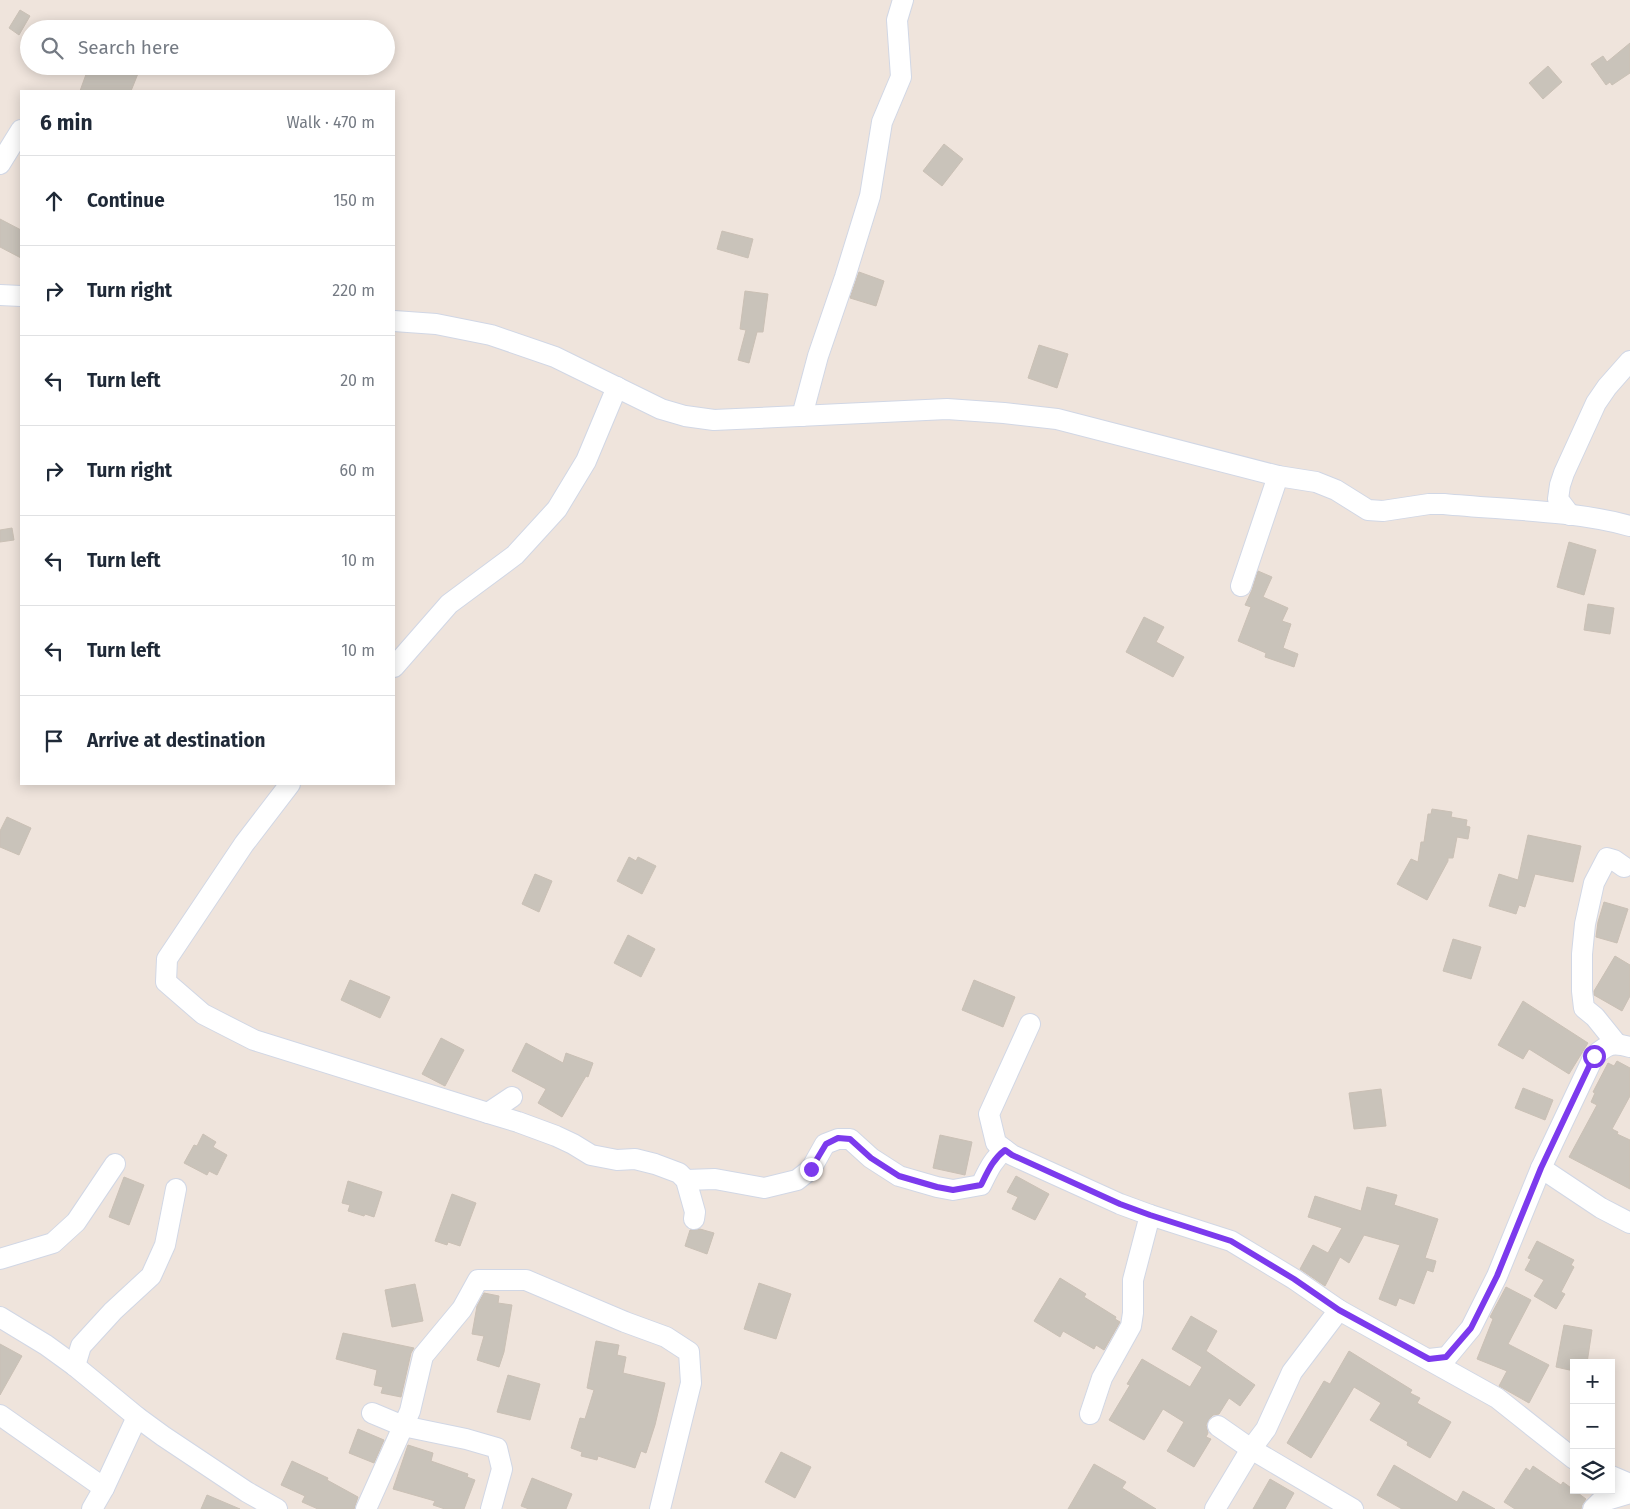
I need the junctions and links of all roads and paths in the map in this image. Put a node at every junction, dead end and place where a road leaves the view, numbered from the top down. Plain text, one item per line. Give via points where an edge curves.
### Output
1 (902, 0) edge
2 (20, 132) edge
3 (0, 164) edge
4 (0, 295) edge
5 (20, 296) edge
6 (395, 321) edge
7 (1630, 361) edge
8 (617, 387) junction
9 (802, 416) junction
10 (1278, 476) junction
11 (1570, 515) junction
12 (1630, 526) edge
13 (1241, 586) dead end
14 (395, 666) edge
15 (289, 785) edge
16 (1624, 867) dead end
17 (1030, 1024) dead end
18 (1623, 1045) edge
19 (512, 1098) dead end
20 (488, 1113) junction
21 (1005, 1150) junction
22 (115, 1164) dead end
23 (1541, 1168) junction
24 (686, 1180) junction
25 (176, 1189) dead end
26 (1150, 1215) junction
27 (694, 1219) dead end
28 (1630, 1223) edge
29 (0, 1259) edge
30 (1339, 1310) junction
31 (0, 1317) edge
32 (1438, 1358) junction
33 (75, 1366) junction
34 (372, 1413) dead end
35 (1090, 1414) dead end
36 (0, 1415) edge
37 (137, 1417) junction
38 (403, 1426) junction
39 (1218, 1426) dead end
40 (1251, 1449) junction
41 (1570, 1456) edge
42 (1615, 1478) edge
43 (1630, 1484) edge
44 (104, 1488) junction
45 (1630, 1494) edge
46 (92, 1509) edge
47 (277, 1509) edge
48 (366, 1509) edge
49 (491, 1509) edge
50 (660, 1509) edge
51 (1215, 1509) edge
52 (1353, 1509) edge
53 (1593, 1509) edge

1 - 9 street via 897,20 901,77 882,122 870,196
2 - 3 street
4 - 5 street
6 - 8 street via 436,324 491,335 554,356
7 - 11 street via 1596,403 1564,473 1558,499
8 - 9 street via 661,409 685,416 714,420
8 - 14 street via 586,461 557,509 516,555 449,604
9 - 10 street via 947,410 1048,418
10 - 11 street via 1316,482 1368,510 1444,504
10 - 13 street
11 - 12 street
15 - 20 street via 244,844 167,959 166,982 203,1014 254,1040
16 - 18 street via 1607,858 1594,882 1582,954 1584,1008
17 - 21 street via 989,1114 996,1143
18 - 23 street via 1604,1047 1594,1056
19 - 20 street
20 - 24 street via 556,1136 590,1156 635,1159 679,1173
21 - 24 street via 998,1155 981,1185 953,1190 899,1176 871,1158 850,1139 838,1138 826,1144 811,1169 797,1180 764,1188 715,1179
21 - 26 street
22 - 29 street via 76,1222 53,1243
23 - 28 street
23 - 32 street via 1497,1276 1471,1328
24 - 27 street
25 - 33 street via 165,1245 151,1276 81,1346
26 - 30 street via 1231,1241
26 - 35 street via 1133,1280 1131,1326 1102,1378
30 - 32 street
30 - 40 street via 1292,1372 1266,1429
31 - 33 street via 46,1344
32 - 41 street via 1460,1376 1497,1398
33 - 37 street
34 - 38 street
36 - 44 street
37 - 44 street
37 - 47 street
38 - 48 street
38 - 49 street via 497,1448 502,1469
38 - 50 street via 410,1411 423,1356 462,1310 478,1280 526,1280 666,1336 689,1352 692,1382
39 - 40 street
40 - 51 street
40 - 52 street
42 - 43 street
44 - 46 street
45 - 53 street via 1600,1502

